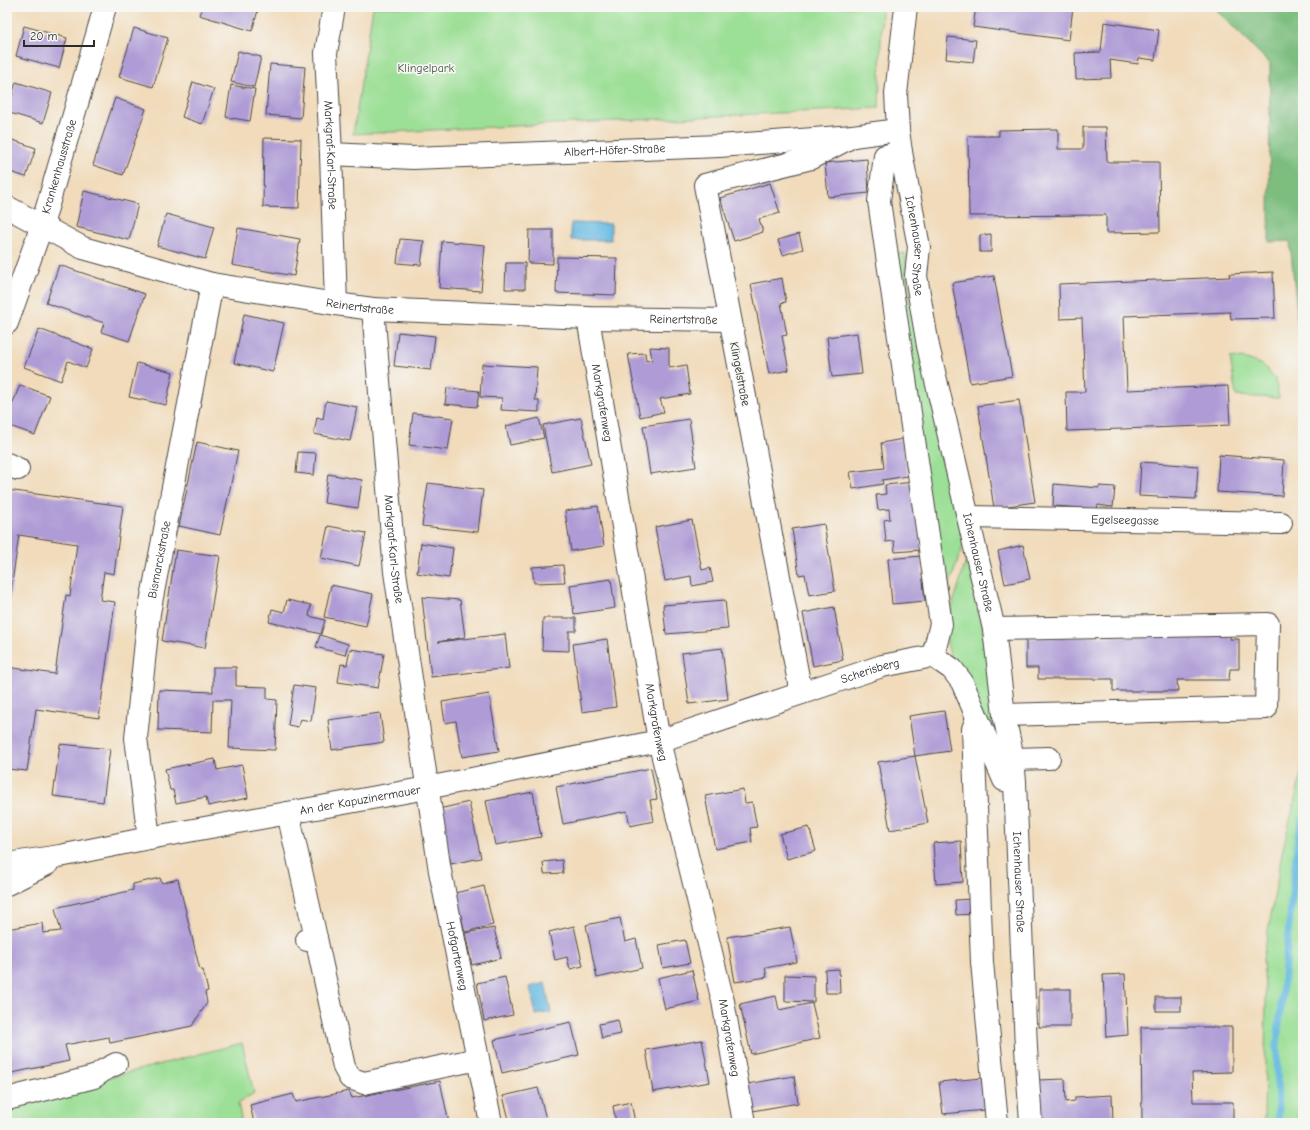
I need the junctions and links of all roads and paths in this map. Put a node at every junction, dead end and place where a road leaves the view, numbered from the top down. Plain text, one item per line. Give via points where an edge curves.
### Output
1 (105, 7) edge
2 (334, 7) edge
3 (906, 7) edge
4 (898, 130) junction
5 (853, 136) junction
6 (901, 152) junction
7 (331, 154) junction
8 (7, 207) edge
9 (42, 225) junction
10 (212, 284) junction
11 (336, 304) junction
12 (373, 309) junction
13 (588, 318) junction
14 (730, 320) junction
15 (7, 323) edge
16 (969, 517) junction
17 (1281, 523) dead end
18 (994, 629) junction
19 (933, 656) junction
20 (801, 693) junction
21 (1004, 715) junction
22 (977, 718) junction
23 (659, 741) junction
24 (1049, 758) dead end
25 (1013, 759) junction
26 (1016, 782) junction
27 (427, 788) junction
28 (288, 813) junction
29 (149, 838) junction
30 (60, 856) junction
31 (7, 864) edge
32 (7, 884) edge
33 (478, 1059) junction
34 (116, 1064) dead end
35 (7, 1099) edge
36 (491, 1123) edge
37 (744, 1123) edge
38 (997, 1123) edge
39 (1031, 1123) edge

1 - 9 street, Krankenhausstraße
2 - 7 street, Markgraf-Karl-Straße via 326,53
3 - 4 street, Ichenhauser Straße via 896,94
4 - 5 street, Albert-Höfer-Straße
4 - 6 street, Ichenhauser Straße
5 - 7 street, Albert-Höfer-Straße via 719,146 413,158
5 - 14 street, Klingelstraße via 810,158 705,185
6 - 16 street, Ichenhauser Straße via 919,248 916,276 928,346
6 - 19 street via 885,156 879,201 941,624
7 - 11 street, Markgraf-Karl-Straße
8 - 9 street, Reinertstraße
9 - 10 street, Reinertstraße via 83,248
9 - 15 street, Krankenhausstraße
10 - 11 street, Reinertstraße
10 - 29 street, Bismarckstraße via 149,613 136,738
11 - 12 street, Reinertstraße
12 - 13 street, Reinertstraße
12 - 27 street, Markgraf-Karl-Straße via 395,572
13 - 14 street, Reinertstraße
13 - 23 street, Markgrafenweg
14 - 20 street, Klingelstraße
16 - 17 street, Egelseegasse
16 - 18 street, Ichenhauser Straße
18 - 21 street, Ichenhauser Straße
18 - 21 street via 1268,624 1266,708
19 - 20 street, Scherisberg via 882,666
19 - 22 street via 952,669 962,682
20 - 23 street, Scherisberg
21 - 25 street, Ichenhauser Straße
22 - 26 street via 1004,780
22 - 38 street via 973,728 982,962
23 - 27 street, An der Kapuzinermauer
23 - 37 street, Markgrafenweg via 724,1001
24 - 25 street
25 - 26 street, Ichenhauser Straße
26 - 39 street, Ichenhauser Straße
27 - 28 street, An der Kapuzinermauer via 367,805
27 - 33 street, Hofgartenweg via 440,871
28 - 29 street, An der Kapuzinermauer
28 - 33 street via 294,879 344,1067 350,1078 364,1083
29 - 30 street, An der Kapuzinermauer
30 - 31 street, An der Kapuzinermauer
30 - 32 street, An der Kapuzinermauer
33 - 36 street, Hofgartenweg
34 - 35 street via 94,1077

